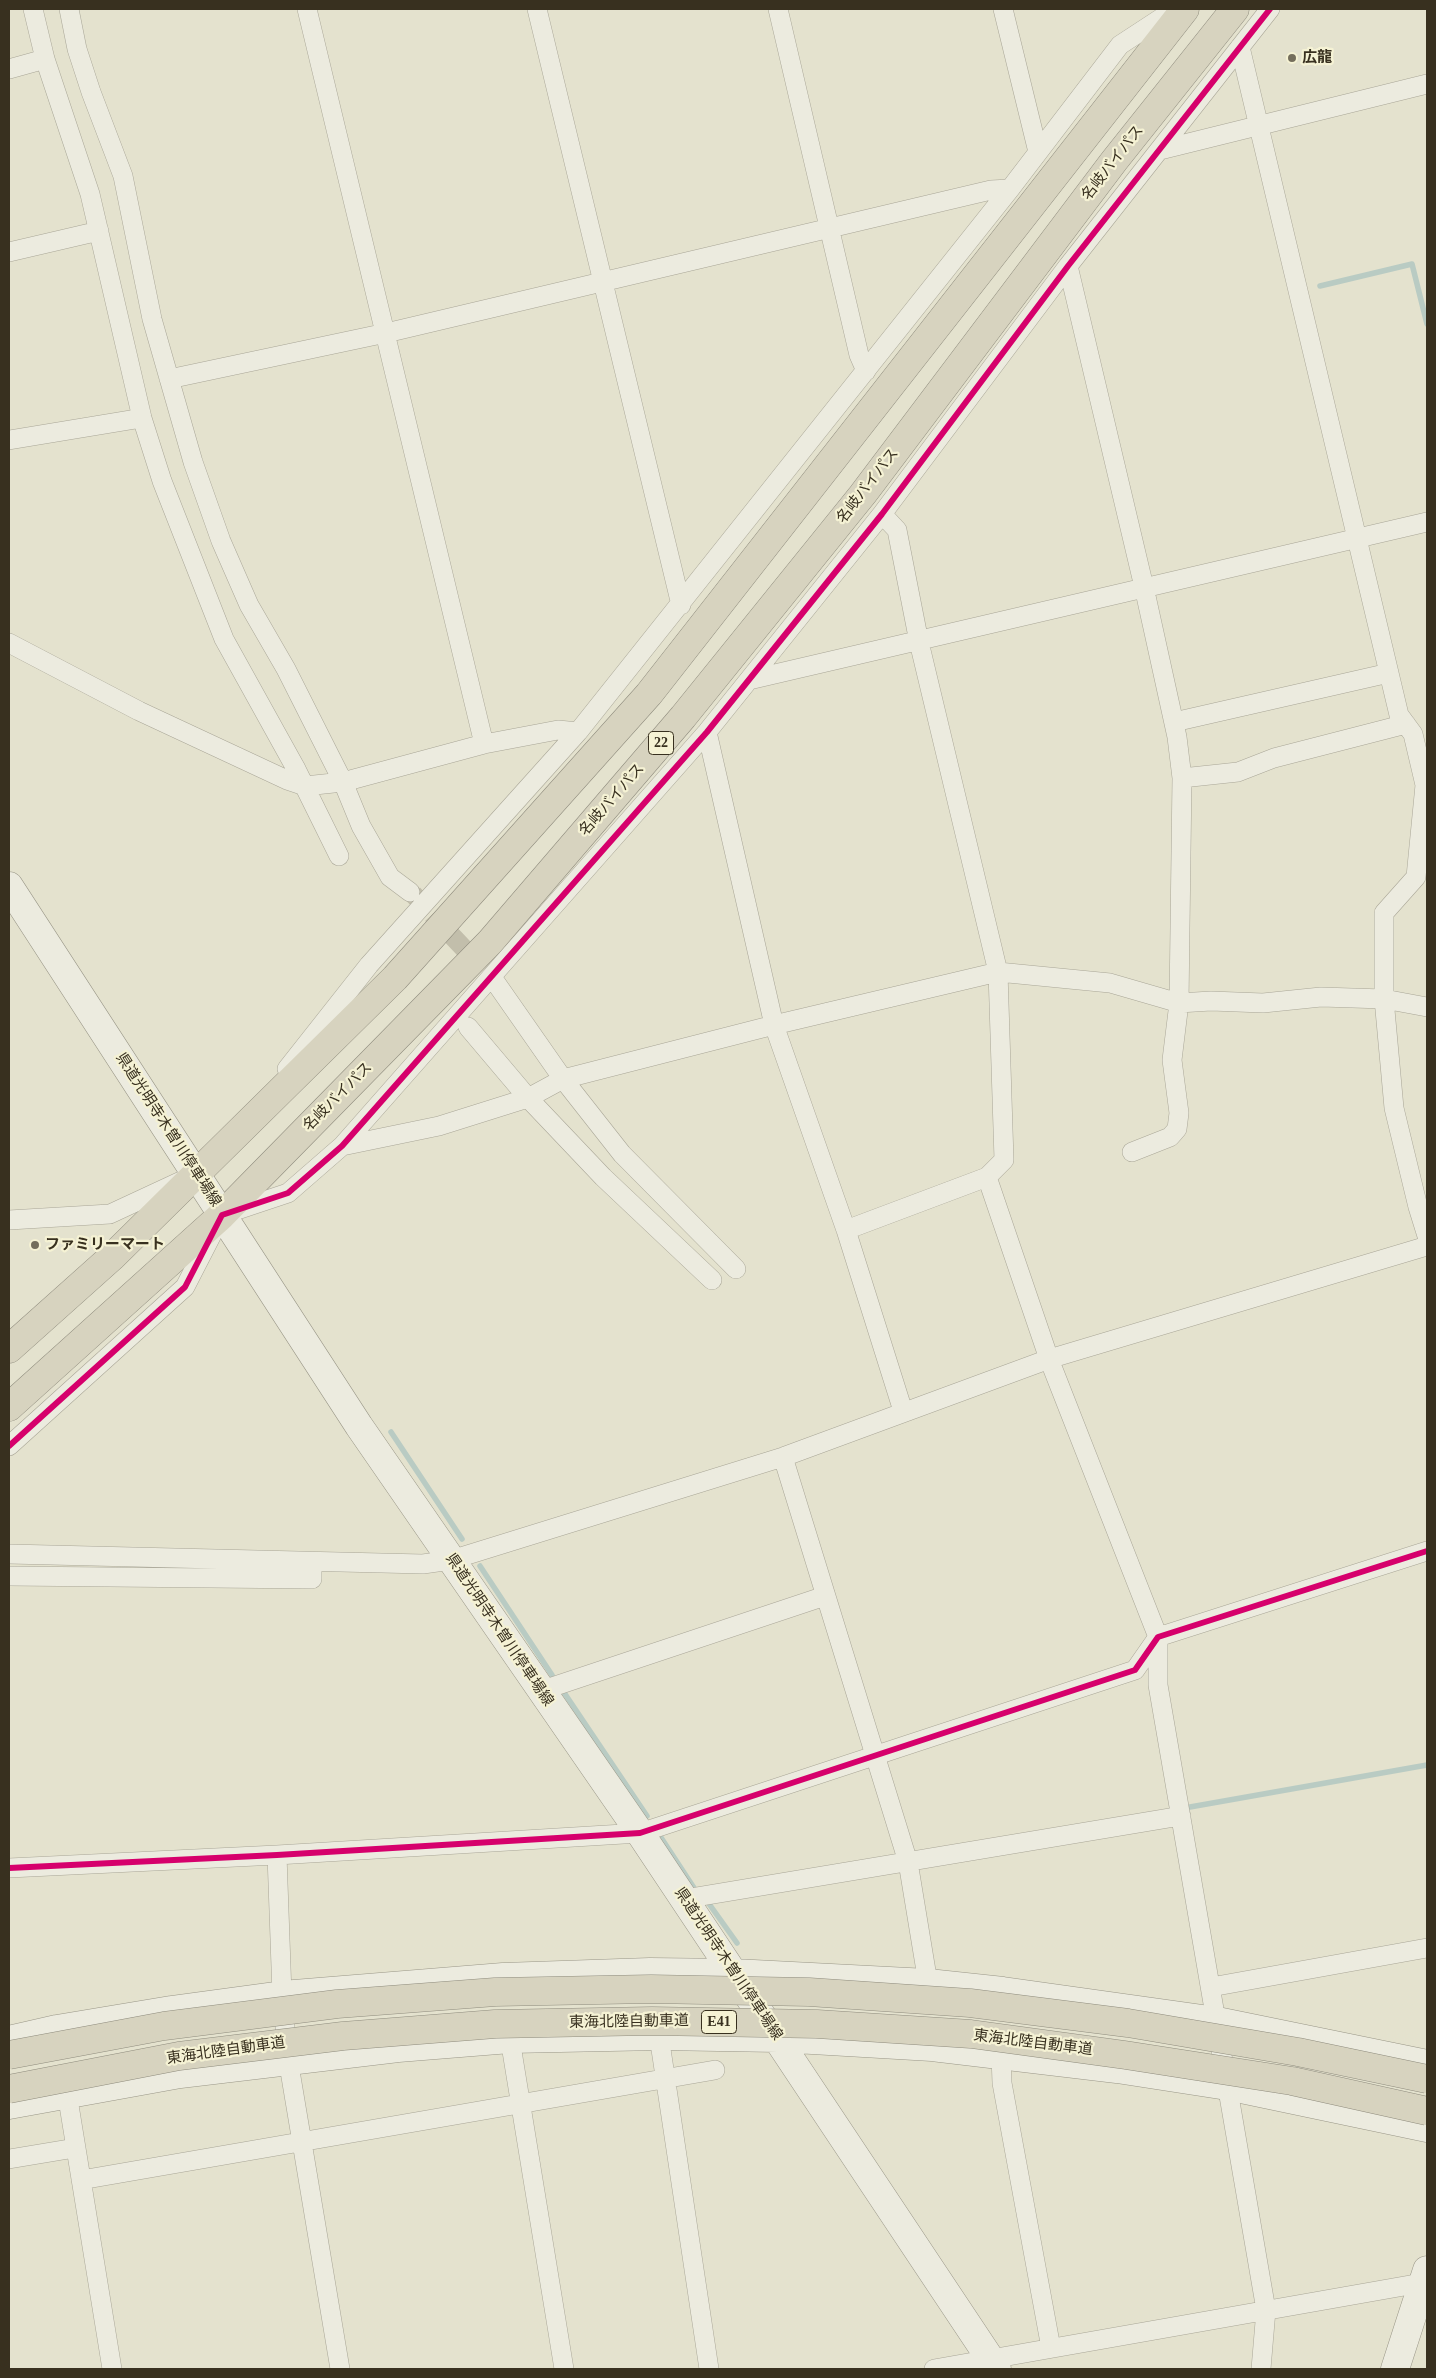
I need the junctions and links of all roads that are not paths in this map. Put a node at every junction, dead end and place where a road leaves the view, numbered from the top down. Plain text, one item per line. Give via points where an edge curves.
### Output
1 (33, 9) edge
2 (69, 9) edge
3 (307, 9) edge
4 (537, 9) edge
5 (778, 9) edge
6 (1003, 9) edge
7 (1175, 9) edge
8 (1185, 9) edge
9 (1235, 9) edge
10 (1270, 9) edge
11 (1240, 47) junction
12 (45, 59) junction
13 (9, 69) edge
14 (1427, 84) edge
15 (1260, 126) junction
16 (1160, 150) junction
17 (1038, 152) junction
18 (1010, 189) junction
19 (829, 228) junction
20 (99, 231) junction
21 (9, 252) edge
22 (1068, 266) junction
23 (602, 282) junction
24 (386, 332) junction
25 (866, 371) junction
26 (169, 379) junction
27 (142, 418) junction
28 (9, 440) edge
29 (882, 514) junction
30 (1427, 522) edge
31 (1357, 538) junction
32 (1144, 587) junction
33 (681, 604) junction
34 (919, 642) junction
35 (9, 643) edge
36 (1389, 673) junction
37 (749, 680) junction
38 (1174, 722) junction
39 (1406, 724) junction
40 (578, 732) junction
41 (707, 732) junction
42 (484, 744) junction
43 (1182, 778) junction
44 (343, 782) junction
45 (305, 786) junction
46 (1424, 822) edge
47 (339, 856) dead end
48 (9, 886) edge
49 (410, 892) tunnel mouth
50 (998, 972) junction
51 (496, 983) tunnel mouth
52 (1384, 999) junction
53 (1179, 1003) junction
54 (1427, 1007) edge
55 (774, 1025) junction
56 (468, 1027) dead end
57 (563, 1079) junction
58 (528, 1098) junction
59 (236, 1135) junction
60 (342, 1146) junction
61 (1132, 1152) dead end
62 (196, 1174) junction
63 (987, 1177) junction
64 (222, 1214) junction
65 (9, 1220) edge
66 (846, 1230) junction
67 (1427, 1236) edge
68 (1427, 1246) edge
69 (736, 1269) dead end
70 (712, 1280) dead end
71 (9, 1348) edge
72 (1049, 1358) junction
73 (9, 1407) edge
74 (903, 1411) junction
75 (9, 1446) edge
76 (783, 1457) junction
77 (1427, 1552) edge
78 (9, 1554) edge
79 (451, 1560) junction
80 (312, 1562) junction
81 (9, 1576) edge
82 (825, 1596) junction
83 (1158, 1638) junction
84 (540, 1691) junction
85 (876, 1756) junction
86 (1181, 1816) junction
87 (640, 1833) junction
88 (278, 1855) junction
89 (908, 1862) junction
90 (9, 1868) edge
91 (684, 1899) junction
92 (1427, 1948) edge
93 (734, 1973) junction
94 (928, 1983) junction
95 (1211, 1987) junction
96 (282, 1995) junction
97 (1217, 2021) junction
98 (658, 2036) junction
99 (778, 2038) junction
100 (510, 2039) junction
101 (9, 2040) edge
102 (9, 2055) edge
103 (1001, 2055) junction
104 (288, 2059) junction
105 (1427, 2064) edge
106 (715, 2070) dead end
107 (1427, 2079) edge
108 (664, 2080) junction
109 (1227, 2086) junction
110 (9, 2088) edge
111 (67, 2093) junction
112 (519, 2104) junction
113 (9, 2105) edge
114 (1427, 2111) edge
115 (1427, 2128) edge
116 (301, 2142) junction
117 (75, 2148) junction
118 (9, 2159) edge
119 (81, 2180) junction
120 (1426, 2278) edge
121 (1266, 2310) junction
122 (1051, 2348) junction
123 (994, 2364) edge
124 (112, 2369) edge
125 (340, 2369) edge
126 (564, 2369) edge
127 (709, 2369) edge
128 (934, 2369) edge
129 (1261, 2369) edge
130 (1395, 2369) edge

1 - 12 street
2 - 26 street via 77,49 123,176 152,319
3 - 24 street
4 - 23 street
5 - 19 street
6 - 17 street
7 - 17 street via 1120,45
8 - 59 highway via 649,694 395,978
9 - 64 highway, 名岐バイパス / 22 via 1114,161 863,494 683,717 490,942
10 - 11 street
11 - 15 street
11 - 16 street
12 - 13 street
12 - 20 street
14 - 15 street
15 - 16 street
15 - 31 street
16 - 22 street
17 - 18 street
18 - 19 street via 991,190
18 - 25 street
19 - 23 street
19 - 25 street via 858,355
20 - 21 street
20 - 27 street
22 - 29 street
22 - 32 street
23 - 24 street
23 - 33 street
24 - 26 street
24 - 42 street
25 - 33 street
26 - 44 street via 193,462 248,605 286,669
27 - 28 street
27 - 45 street via 162,481 224,639
29 - 34 street via 897,530
29 - 37 street
30 - 31 street
31 - 32 street
31 - 36 street
32 - 34 street
32 - 38 street
33 - 40 street
34 - 37 street
34 - 50 street
35 - 45 street via 139,711
36 - 38 street
36 - 39 street via 1399,715
37 - 41 street
38 - 43 street
39 - 43 street via 1274,758 1238,772
39 - 46 street via 1413,734 1424,785
40 - 42 street via 558,730
40 - 59 street via 369,965
41 - 55 street
41 - 60 street
42 - 44 street
43 - 53 street
44 - 45 street
44 - 49 street via 361,826 390,877
45 - 47 street
46 - 52 street via 1416,877 1384,913
48 - 62 street, 県道光明寺木曽川停車場線
50 - 53 street via 1110,983
50 - 55 street
50 - 63 street via 1004,1160
51 - 57 street
52 - 53 street via 1320,997 1263,1003
52 - 54 street
52 - 67 street via 1394,1108
53 - 61 street via 1172,1060 1179,1113 1177,1129 1170,1137
55 - 57 street
55 - 66 street
56 - 58 street
57 - 58 street
57 - 69 street via 622,1154
58 - 60 street via 440,1126
58 - 70 street via 602,1177
59 - 62 highway
60 - 64 street via 288,1193
62 - 64 street, 県道光明寺木曽川停車場線
62 - 65 street via 110,1214
62 - 71 highway via 113,1256
63 - 66 street
63 - 72 street
64 - 73 highway, 名岐バイパス / 22
64 - 75 street via 185,1287
64 - 79 street, 県道光明寺木曽川停車場線 via 354,1418
66 - 74 street
68 - 72 street
72 - 74 street
72 - 83 street
74 - 76 street
76 - 79 street
76 - 82 street
77 - 83 street
78 - 80 street
79 - 80 street via 424,1564
79 - 84 street, 県道光明寺木曽川停車場線
80 - 81 street via 312,1580
82 - 84 street
82 - 85 street
83 - 85 street via 1135,1670
83 - 86 street via 1158,1685
84 - 87 street, 県道光明寺木曽川停車場線
85 - 87 street
85 - 89 street
86 - 89 street
86 - 95 street
87 - 88 street
87 - 91 street, 県道光明寺木曽川停車場線
88 - 90 street
88 - 96 street
89 - 91 street
89 - 94 street
91 - 93 street, 県道光明寺木曽川停車場線
92 - 95 street
93 - 94 street
93 - 96 street via 503,1977
93 - 99 street, 県道光明寺木曽川停車場線
94 - 97 street
95 - 97 street
96 - 101 street via 171,2010
96 - 104 street
97 - 105 street
97 - 109 street
98 - 99 street
98 - 100 street
98 - 108 street
99 - 103 street via 932,2047
99 - 123 street, 県道光明寺木曽川停車場線
100 - 104 street
100 - 112 street
102 - 107 highway, 東海北陸自動車道 / E41, bridge via 164,2026 337,2004 495,1992 661,1989 808,1992 970,2003 1128,2023 1298,2052
103 - 109 street
103 - 122 street via 1002,2083
104 - 111 street
104 - 116 street
106 - 108 street
108 - 112 street
108 - 127 street
109 - 115 street
109 - 121 street
110 - 114 highway, 東海北陸自動車道 / E41, bridge via 179,2056 343,2036 495,2024 671,2021 817,2024 971,2034 1125,2054 1292,2081
111 - 113 street
111 - 117 street
112 - 116 street
112 - 126 street
116 - 119 street
116 - 125 street
117 - 118 street
117 - 119 street
119 - 124 street
120 - 121 street
120 - 130 street
121 - 122 street
121 - 129 street
122 - 123 street
123 - 128 street

